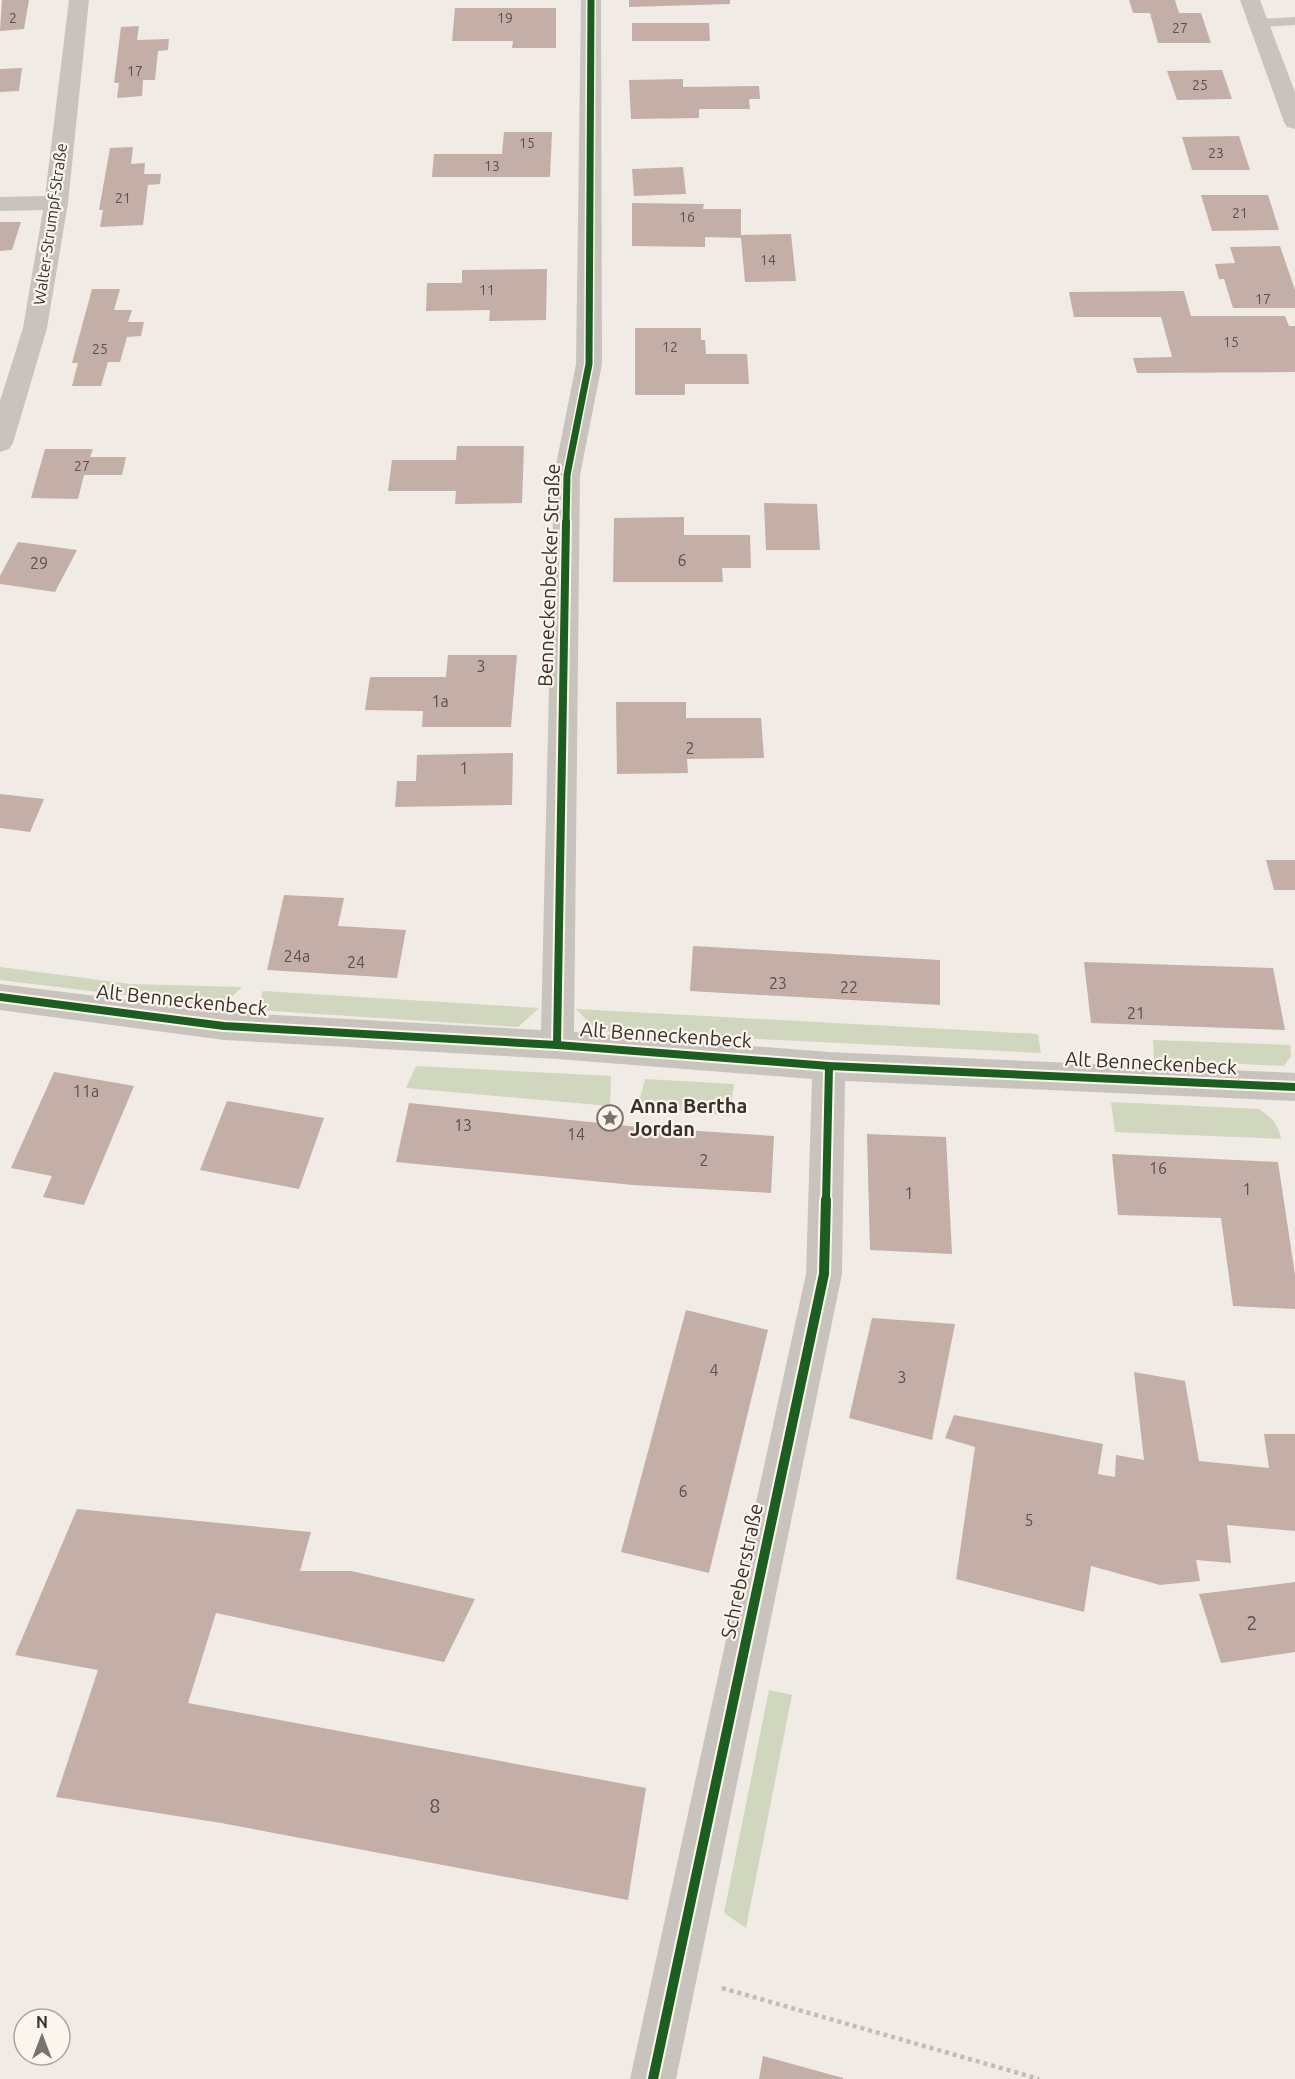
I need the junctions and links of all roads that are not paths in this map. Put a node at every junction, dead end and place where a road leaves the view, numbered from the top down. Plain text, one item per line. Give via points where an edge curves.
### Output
1 (79, 0) edge
2 (591, 0) edge
3 (1250, 0) edge
4 (1295, 21) edge
5 (1259, 23) junction
6 (1295, 122) edge
7 (56, 203) junction
8 (0, 204) edge
9 (0, 443) edge
10 (0, 997) edge
11 (557, 1045) junction
12 (829, 1066) junction
13 (1295, 1087) edge
14 (653, 2079) edge

1 - 7 street, Walter-Strumpf-Straße
2 - 11 street, Benneckenbecker Straße via 589,364 567,475
3 - 5 street
4 - 5 lane
5 - 6 street
7 - 8 street
7 - 9 street, Walter-Strumpf-Straße via 35,328
10 - 11 street, Alt Benneckenbeck via 224,1026
11 - 12 street, Alt Benneckenbeck
12 - 13 street, Alt Benneckenbeck
12 - 14 street, Schreberstraße via 824,1274

